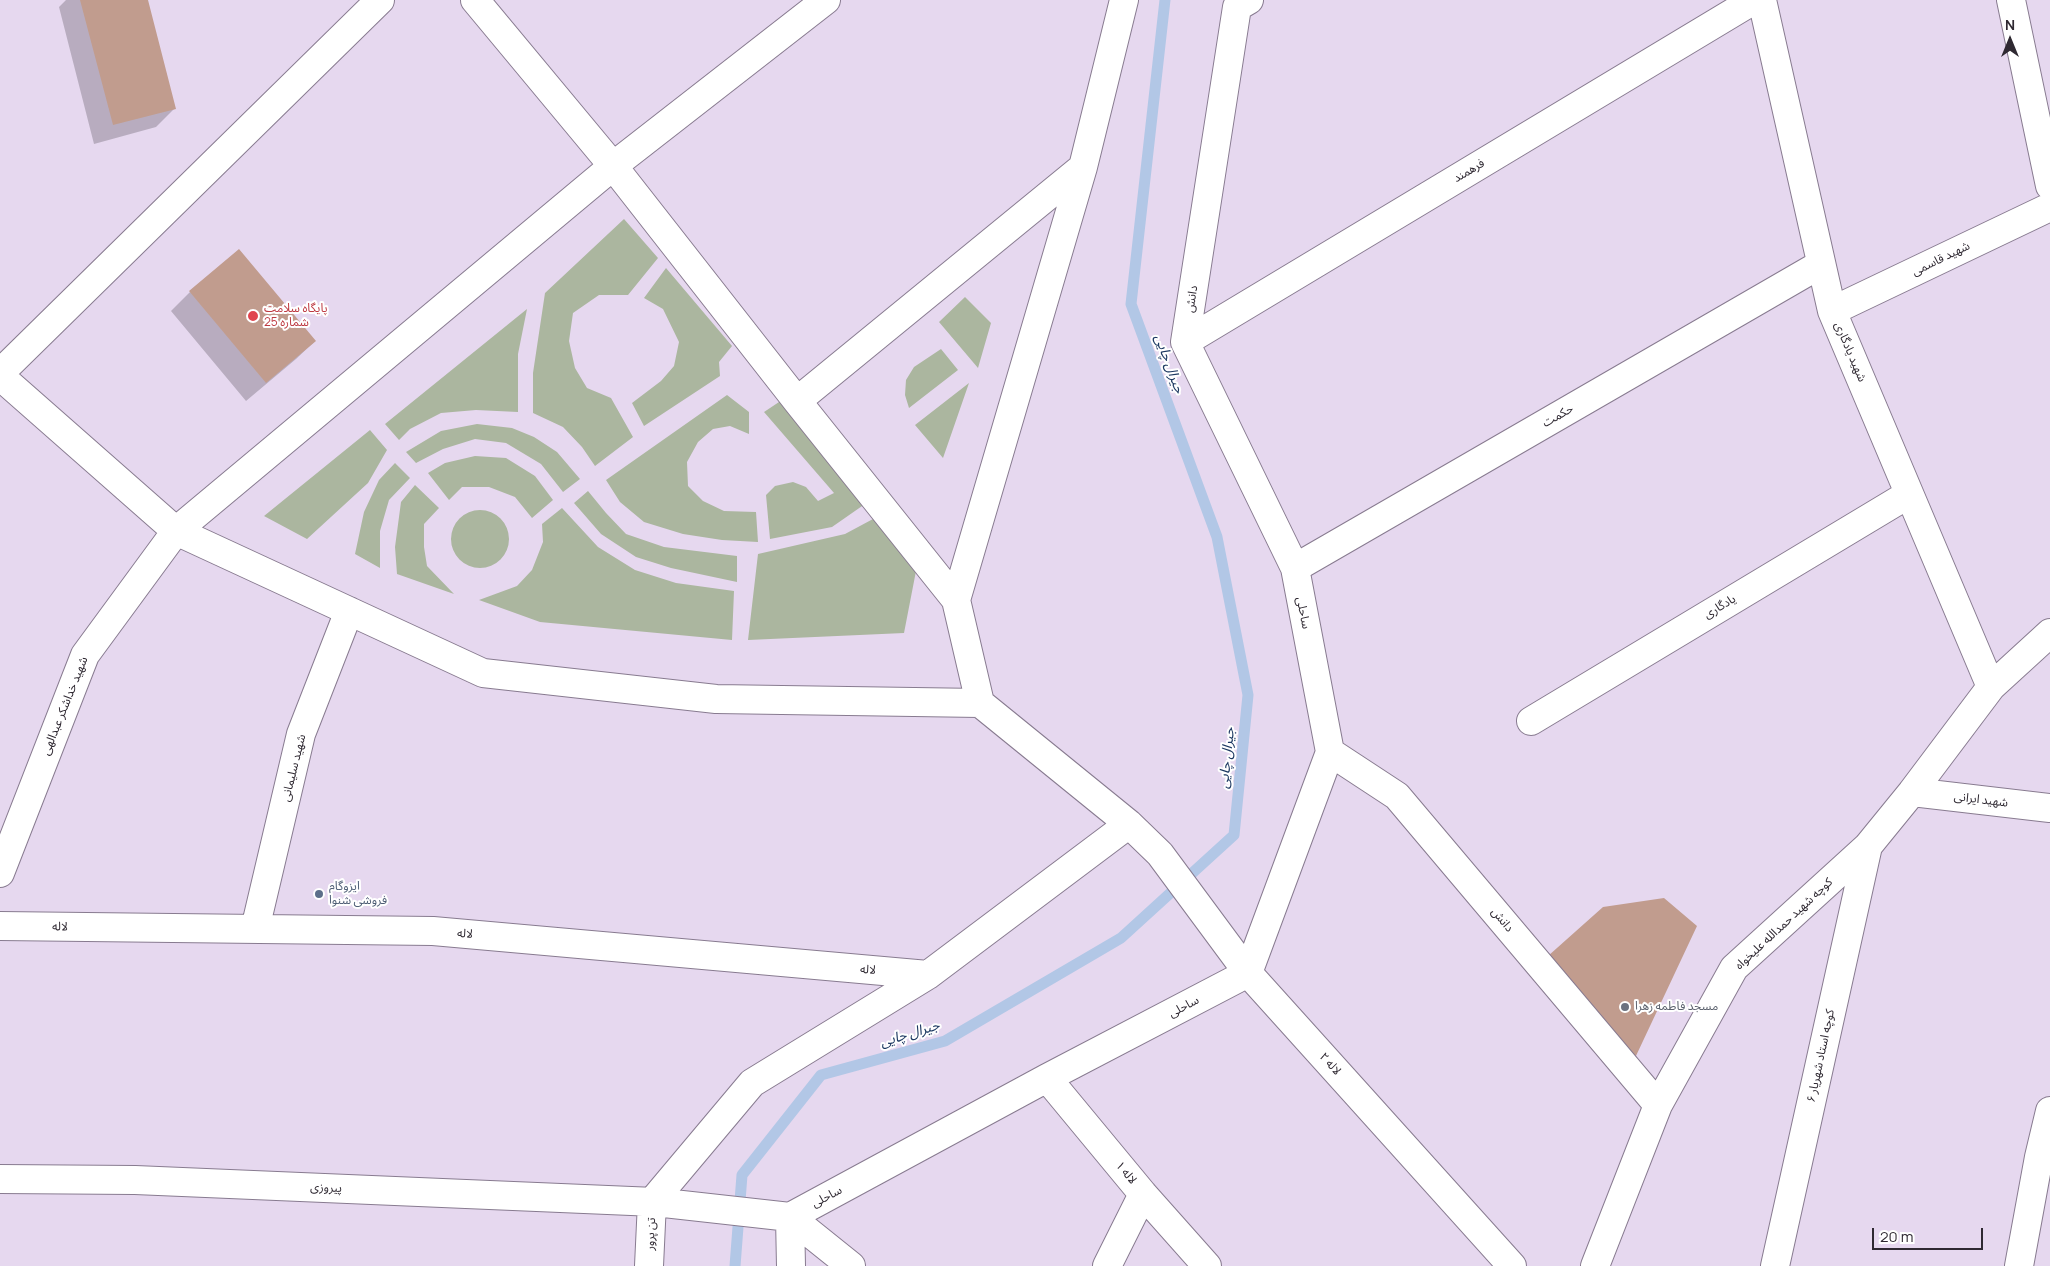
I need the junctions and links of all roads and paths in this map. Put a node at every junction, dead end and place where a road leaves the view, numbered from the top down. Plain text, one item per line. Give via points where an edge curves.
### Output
1 (380, 0) edge
2 (475, 0) edge
3 (826, 0) edge
4 (1124, 0) edge
5 (1754, 0) edge
6 (1762, 0) edge
7 (2011, 0) edge
8 (1243, 4) edge
9 (613, 166) junction
10 (1083, 167) junction
11 (2050, 186) edge
12 (2050, 207) edge
13 (1821, 264) junction
14 (1832, 311) junction
15 (1185, 342) junction
16 (0, 374) edge
17 (797, 401) junction
18 (1909, 494) junction
19 (176, 531) junction
20 (1295, 568) junction
21 (956, 600) junction
22 (349, 611) junction
23 (2050, 633) edge
24 (1991, 687) junction
25 (980, 703) junction
26 (1531, 721) dead end
27 (1330, 752) junction
28 (1912, 792) junction
29 (2050, 808) edge
30 (1129, 824) junction
31 (1868, 846) junction
32 (0, 873) edge
33 (0, 926) edge
34 (256, 929) junction
35 (1248, 974) junction
36 (928, 975) junction
37 (1047, 1078) junction
38 (1658, 1105) junction
39 (2050, 1111) edge
40 (0, 1179) edge
41 (1144, 1194) junction
42 (654, 1202) junction
43 (788, 1217) junction
44 (649, 1266) edge
45 (791, 1266) edge
46 (851, 1266) edge
47 (1106, 1266) edge
48 (1207, 1266) edge
49 (1512, 1266) edge
50 (1595, 1266) edge
51 (1775, 1266) edge
52 (2019, 1266) edge

1 - 16 street
2 - 9 street
3 - 9 street, شهید خداشکر عبدالهی
4 - 10 street
5 - 15 street, فرهمند
6 - 13 street, شهید یادگاری
7 - 11 street
8 - 15 street, دانش
9 - 17 street
9 - 19 street, شهید خداشکر عبدالهی
10 - 17 street
10 - 21 street
12 - 14 street, شهید قاسمی
13 - 14 street, شهید یادگاری
13 - 20 street, حکمت
14 - 18 street, شهید یادگاری
15 - 20 street
16 - 19 street
17 - 21 street
18 - 24 street, شهید یادگاری
18 - 26 street, یادگاری
19 - 22 street
19 - 32 street, شهید خداشکر عبدالهی via 85,655
20 - 27 street, ساحلی
21 - 25 street
22 - 25 street via 483,673 716,699
22 - 34 street, شهید سلیمانی via 301,734
23 - 24 street, کوچه شهید حمدالله علیخواه
24 - 28 street, کوچه شهید حمدالله علیخواه
25 - 30 street, لاله ۲
27 - 35 street
27 - 38 street, دانش via 1397,796
28 - 29 street, شهید ایرانی
28 - 31 street, کوچه شهید حمدالله علیخواه
30 - 35 street, لاله ۲ via 1160,854
30 - 36 street
31 - 38 street, کوچه شهید حمدالله علیخواه via 1734,968
31 - 51 street, کوچه استاد شهریار ۶
33 - 34 street, لاله
34 - 36 street, لاله via 432,931
35 - 37 street, ساحلی
35 - 49 street, لاله ۲
36 - 42 street via 752,1083
37 - 41 street, لاله ۱
37 - 43 street, ساحلی
38 - 50 street, کوچه شهید حمدالله علیخواه
39 - 52 street
40 - 42 street, پیروزی via 135,1180
41 - 47 street
41 - 48 street, لاله ۱
42 - 43 street, پیروزی
42 - 44 street, تن پرور
43 - 45 street
43 - 46 street

